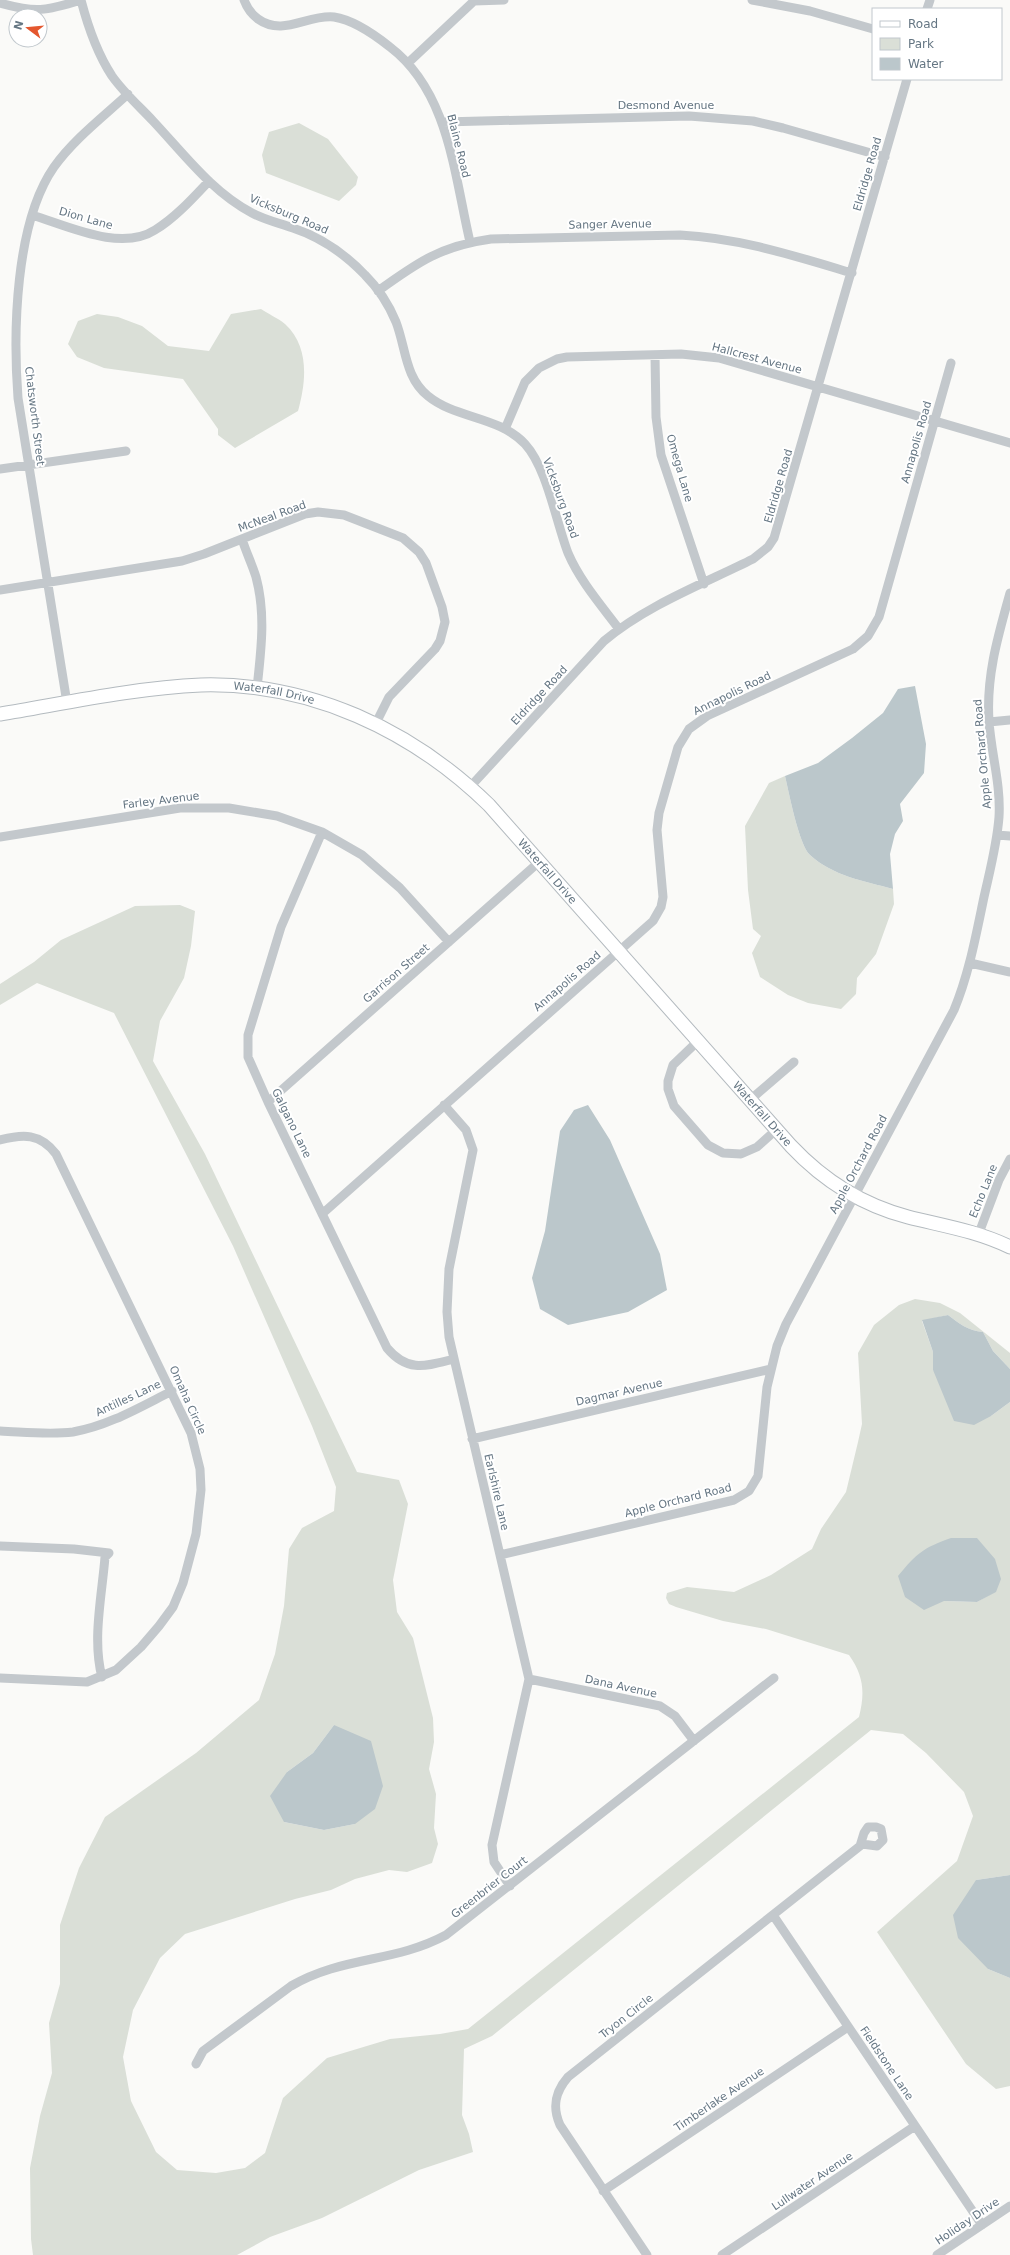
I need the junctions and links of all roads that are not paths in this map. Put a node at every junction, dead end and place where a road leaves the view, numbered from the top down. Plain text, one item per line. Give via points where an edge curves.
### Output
1 (81, 0) edge
2 (244, 0) edge
3 (474, 0) edge
4 (504, 0) edge
5 (752, 0) edge
6 (0, 2) edge
7 (872, 29) edge
8 (408, 63) junction
9 (907, 80) edge
10 (128, 94) junction
11 (443, 122) junction
12 (885, 157) junction
13 (209, 181) junction
14 (32, 215) junction
15 (470, 242) junction
16 (852, 273) junction
17 (378, 291) junction
18 (655, 355) junction
19 (951, 364) dead end
20 (819, 387) junction
21 (935, 421) junction
22 (505, 429) junction
23 (1010, 443) edge
24 (126, 451) dead end
25 (29, 465) junction
26 (0, 470) edge
27 (242, 539) junction
28 (47, 582) junction
29 (704, 584) junction
30 (0, 590) edge
31 (1010, 593) edge
32 (619, 629) junction
33 (257, 688) junction
34 (67, 703) junction
35 (0, 714) edge
36 (1010, 720) edge
37 (989, 722) junction
38 (376, 723) junction
39 (470, 787) junction
40 (322, 832) junction
41 (997, 835) junction
42 (1010, 836) edge
43 (0, 837) edge
44 (540, 862) junction
45 (449, 942) junction
46 (619, 951) junction
47 (970, 963) junction
48 (1010, 972) edge
49 (698, 1041) junction
50 (794, 1062) dead end
51 (750, 1100) junction
52 (268, 1102) junction
53 (444, 1106) junction
54 (776, 1130) junction
55 (0, 1140) edge
56 (1010, 1159) edge
57 (854, 1196) junction
58 (322, 1214) junction
59 (979, 1233) junction
60 (1010, 1247) edge
61 (454, 1359) junction
62 (771, 1368) junction
63 (172, 1391) junction
64 (0, 1431) edge
65 (472, 1439) junction
66 (0, 1546) edge
67 (500, 1555) junction
68 (102, 1677) junction
69 (0, 1678) edge
70 (774, 1678) dead end
71 (529, 1679) junction
72 (694, 1741) junction
73 (862, 1844) dead end
74 (510, 1886) junction
75 (774, 1914) junction
76 (848, 2027) junction
77 (196, 2064) dead end
78 (915, 2126) junction
79 (603, 2191) junction
80 (1010, 2206) edge
81 (982, 2225) junction
82 (646, 2255) edge
83 (722, 2255) edge
84 (937, 2255) edge

1 - 6 street via 44,10 30,10
1 - 10 street, Vicksburg Road via 94,42 103,60 113,78
2 - 8 street, Blaine Road via 255,17 273,26 288,26 323,17 344,19 389,46
3 - 4 street
3 - 8 street
5 - 7 street via 810,11
8 - 11 street, Blaine Road via 428,90
9 - 12 street, Eldridge Road
10 - 13 street, Vicksburg Road
10 - 14 street, Chatsworth Street via 64,154 45,182
11 - 12 street, Desmond Avenue via 719,117 783,128
11 - 15 street, Blaine Road
12 - 16 street, Eldridge Road
13 - 14 street, Dion Lane via 155,230 135,238 111,239
13 - 17 street, Vicksburg Road via 236,204 252,213 326,243 356,265
14 - 25 street, Chatsworth Street via 21,269 16,332 18,398
15 - 16 street, Sanger Avenue via 507,238 706,236 758,245
15 - 17 street, Sanger Avenue via 433,254
16 - 20 street, Eldridge Road
17 - 22 street, Vicksburg Road via 396,322 409,370 421,390 439,404
18 - 20 street, Hallcrest Avenue via 681,354 719,358
18 - 22 street, Hallcrest Avenue via 567,357 547,363 531,375 522,388
18 - 29 street, Omega Lane via 656,417 662,455
19 - 21 street, Annapolis Road
20 - 21 street, Hallcrest Avenue
20 - 29 street, Eldridge Road via 774,538 768,547 753,559
21 - 23 street, Hallcrest Avenue
21 - 46 street, Annapolis Road via 879,617 868,636 853,648 707,716 689,728 682,738 657,820 663,891 661,907 653,921
22 - 32 street, Vicksburg Road via 516,436 538,464 569,555 586,586
24 - 25 street
25 - 26 street
25 - 28 street, Chatsworth Street
27 - 28 street, McNeal Road via 182,560
27 - 33 street via 256,577 262,612
27 - 38 street, McNeal Road via 304,514 332,512 394,533 420,552 442,607 444,631 435,649 389,697
28 - 30 street, McNeal Road
28 - 34 street, Chatsworth Street
29 - 32 street, Eldridge Road via 643,614
31 - 37 street, Apple Orchard Road via 994,649 990,674
32 - 39 street, Eldridge Road via 604,641
33 - 34 street, Waterfall Drive via 209,685 172,687
33 - 38 street, Waterfall Drive via 324,703
34 - 35 street, Waterfall Drive
36 - 37 street
37 - 41 street, Apple Orchard Road via 999,796
38 - 39 street, Waterfall Drive via 427,753
39 - 44 street, Waterfall Drive
40 - 43 street, Farley Avenue via 253,810 203,807 167,810
40 - 45 street, Farley Avenue via 362,855 381,870
40 - 52 street, Galgano Lane via 281,926 248,1036 251,1067
41 - 42 street
41 - 47 street, Apple Orchard Road
44 - 45 street, Garrison Street
44 - 46 street, Waterfall Drive
45 - 52 street, Garrison Street
46 - 49 street, Waterfall Drive
46 - 53 street, Annapolis Road
47 - 48 street
47 - 57 street, Apple Orchard Road via 954,1010
49 - 51 street, Waterfall Drive
49 - 54 street via 678,1058 668,1081 670,1099 688,1123 715,1150 733,1155 757,1147
50 - 51 street
51 - 54 street, Waterfall Drive
52 - 58 street, Galgano Lane
53 - 58 street, Annapolis Road
53 - 61 street, Earlshire Lane via 466,1130 473,1150 447,1284 447,1312
54 - 57 street, Waterfall Drive via 819,1172
55 - 63 street, Omaha Circle via 17,1135 35,1137 47,1144 56,1154
56 - 59 street, Echo Lane via 999,1180
57 - 59 street, Waterfall Drive via 889,1211
57 - 62 street, Apple Orchard Road via 786,1324
58 - 61 street, Galgano Lane via 387,1348 394,1356 406,1363 420,1366
59 - 60 street, Waterfall Drive
61 - 65 street, Earlshire Lane
62 - 65 street, Dagmar Avenue
62 - 67 street, Apple Orchard Road via 758,1476 749,1491 742,1496
63 - 64 street, Antilles Lane via 109,1422 91,1428 58,1433
63 - 68 street, Omaha Circle via 191,1433 200,1469 201,1490 191,1557 179,1595 160,1626 116,1670
65 - 67 street, Earlshire Lane
66 - 68 street via 108,1553 105,1557 99,1630 98,1661
67 - 71 street, Earlshire Lane
68 - 69 street, Omaha Circle via 74,1683
70 - 72 street, Greenbrier Court
71 - 72 street, Dana Avenue via 660,1706 675,1716
71 - 74 street, Earlshire Lane via 492,1845 494,1862
72 - 74 street, Greenbrier Court
73 - 75 street, Tryon Circle
74 - 77 street, Greenbrier Court via 458,1927 430,1944 400,1954 337,1966 306,1977 290,1986 203,2051
75 - 76 street, Fieldstone Lane
75 - 79 street, Tryon Circle via 562,2084 556,2098 556,2116
76 - 78 street, Fieldstone Lane
76 - 79 street, Timberlake Avenue
78 - 81 street, Fieldstone Lane
78 - 83 street, Lullwater Avenue
79 - 82 street, Tryon Circle
80 - 81 street, Holiday Drive
81 - 84 street, Holiday Drive

